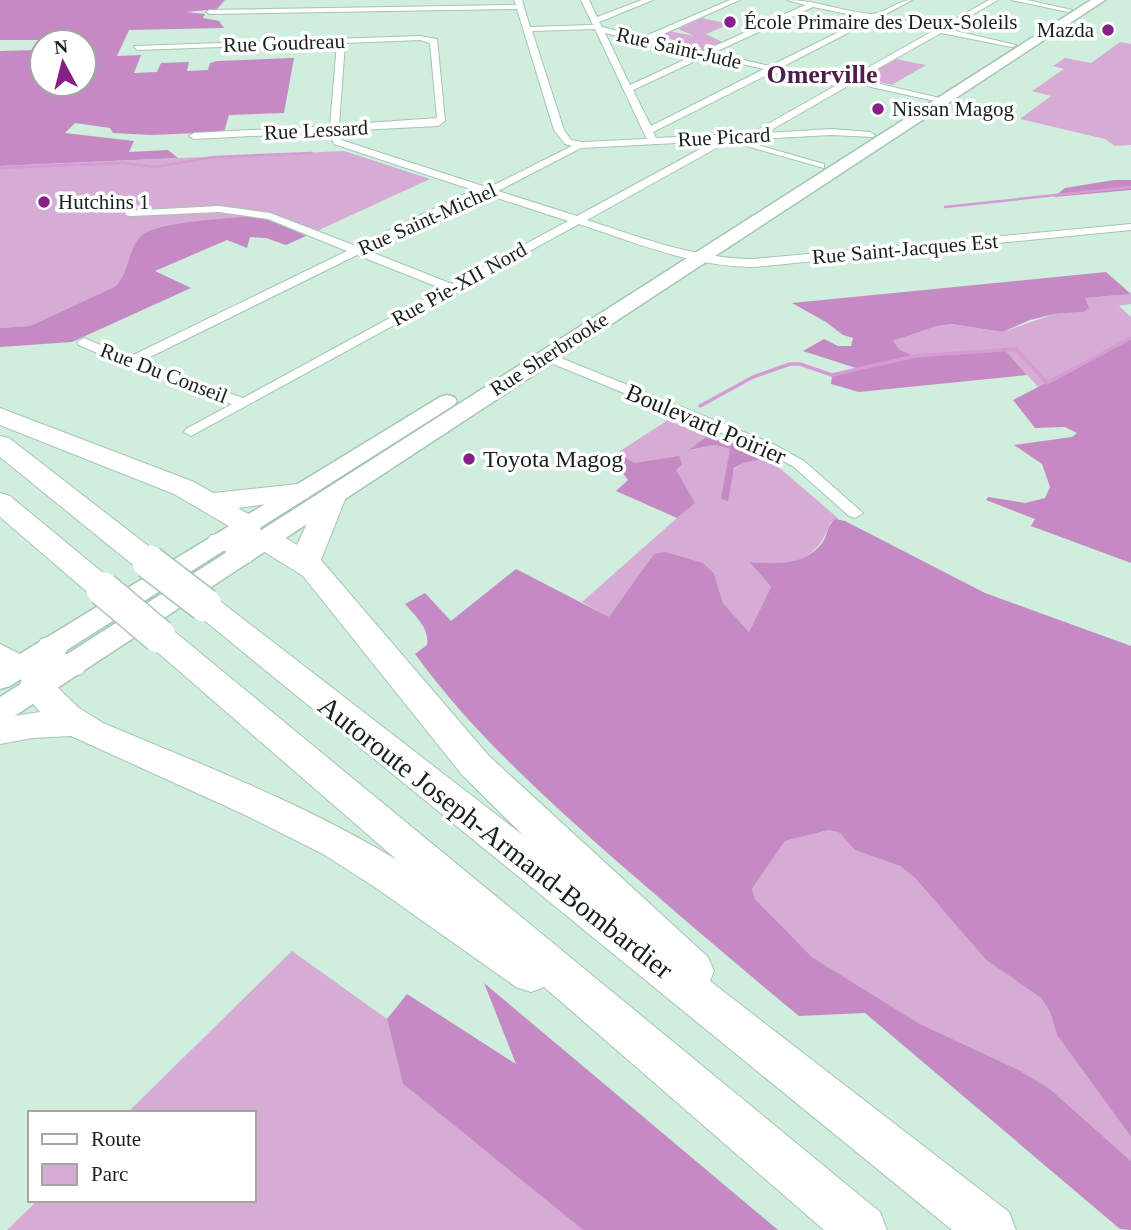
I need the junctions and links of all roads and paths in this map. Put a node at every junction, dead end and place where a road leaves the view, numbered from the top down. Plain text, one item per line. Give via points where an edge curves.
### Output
1 (584, 0) edge
2 (649, 0) edge
3 (736, 0) edge
4 (791, 0) edge
5 (822, 0) edge
6 (908, 0) edge
7 (994, 0) edge
8 (1015, 0) edge
9 (1083, 0) edge
10 (1099, 0) edge
11 (519, 4) edge
12 (812, 4) junction
13 (1068, 10) junction
14 (210, 12) dead end
15 (874, 17) junction
16 (597, 26) junction
17 (527, 29) junction
18 (939, 30) junction
19 (645, 39) junction
20 (341, 41) junction
21 (1012, 45) junction
22 (137, 48) dead end
23 (706, 54) junction
24 (772, 69) junction
25 (846, 83) junction
26 (628, 89) junction
27 (935, 100) junction
28 (438, 123) joint
29 (334, 130) junction
30 (756, 135) junction
31 (870, 135) junction
32 (194, 136) dead end
33 (650, 136) junction
34 (728, 138) junction
35 (578, 145) junction
36 (820, 166) junction
37 (486, 190) junction
38 (130, 213) dead end
39 (575, 220) junction
40 (1131, 228) edge
41 (356, 250) junction
42 (689, 256) junction
43 (452, 288) junction
44 (84, 342) dead end
45 (546, 356) junction
46 (129, 362) junction
47 (243, 402) junction
48 (0, 416) edge
49 (191, 432) dead end
50 (0, 444) edge
51 (298, 492) junction
52 (332, 497) junction
53 (0, 502) edge
54 (212, 502) junction
55 (855, 513) dead end
56 (243, 541) junction
57 (304, 561) junction
58 (32, 667) edge
59 (0, 710) edge
60 (76, 723) junction
61 (0, 732) edge
62 (660, 1059) junction
63 (795, 1074) junction
64 (862, 1230) edge
65 (991, 1230) edge

1 - 16 street
2 - 16 street
3 - 19 street
4 - 12 street
5 - 12 street
6 - 15 street
7 - 18 street
8 - 13 street
9 - 13 main road, Rue Sherbrooke
10 - 27 main road, Rue Sherbrooke
11 - 14 street
11 - 17 street
12 - 15 street
12 - 23 street
13 - 21 main road, Rue Sherbrooke
15 - 18 street
15 - 24 street
16 - 17 street, Rue Saint-Jude
16 - 19 street, Rue Saint-Jude
16 - 26 street
17 - 35 street via 560,132
18 - 21 street
18 - 25 street
19 - 23 street, Rue Saint-Jude
20 - 22 street, Rue Goudreau
20 - 28 street, Rue Goudreau via 434,41 442,120
20 - 29 street
21 - 27 main road, Rue Sherbrooke
23 - 24 street, Rue Saint-Jude
23 - 26 street
24 - 25 street, Rue Saint-Jude
24 - 33 street
25 - 27 street, Rue Saint-Jude
25 - 30 street
26 - 33 street
27 - 31 main road, Rue Sherbrooke
27 - 42 main road, Rue Sherbrooke
28 - 29 street, Rue Lessard
29 - 32 street, Rue Lessard
29 - 37 street, Rue Saint-Jacques Est via 337,142 345,146
30 - 31 street, Rue Picard via 835,131
30 - 34 street, Rue Picard
31 - 36 main road, Rue Sherbrooke
33 - 34 street, Rue Picard
33 - 35 street, Rue Picard
34 - 36 street
34 - 39 street, Rue Pie-XII Nord
35 - 37 street, Rue Saint-Michel
36 - 42 main road, Rue Sherbrooke
37 - 39 street, Rue Saint-Jacques Est
37 - 41 street, Rue Saint-Michel
38 - 41 street via 219,209 265,215
39 - 42 street, Rue Saint-Jacques Est
39 - 43 street, Rue Pie-XII Nord
40 - 42 street, Rue Saint-Jacques Est via 754,264
41 - 43 street
41 - 46 street, Rue Saint-Michel
42 - 45 main road, Rue Sherbrooke
42 - 51 main road, Rue Sherbrooke
43 - 47 street, Rue Pie-XII Nord
44 - 46 street, Rue Du Conseil
45 - 52 main road, Rue Sherbrooke
45 - 55 street, Boulevard Poirier via 768,447 799,464
46 - 47 street, Rue Du Conseil
47 - 49 street, Rue Pie-XII Nord
48 - 54 highway
50 - 63 highway, Autoroute Joseph-Armand-Bombardier, bridge
51 - 54 highway
51 - 56 main road, Rue Sherbrooke
52 - 56 main road, Rue Sherbrooke
52 - 57 highway
53 - 62 highway, bridge
54 - 56 highway
56 - 57 highway
56 - 58 main road, Rue Sherbrooke
57 - 63 highway via 332,588 484,774 627,906
58 - 59 main road, Rue Sherbrooke
58 - 60 highway
60 - 61 highway
60 - 62 highway via 337,843
62 - 64 highway
63 - 65 highway, Autoroute Joseph-Armand-Bombardier

